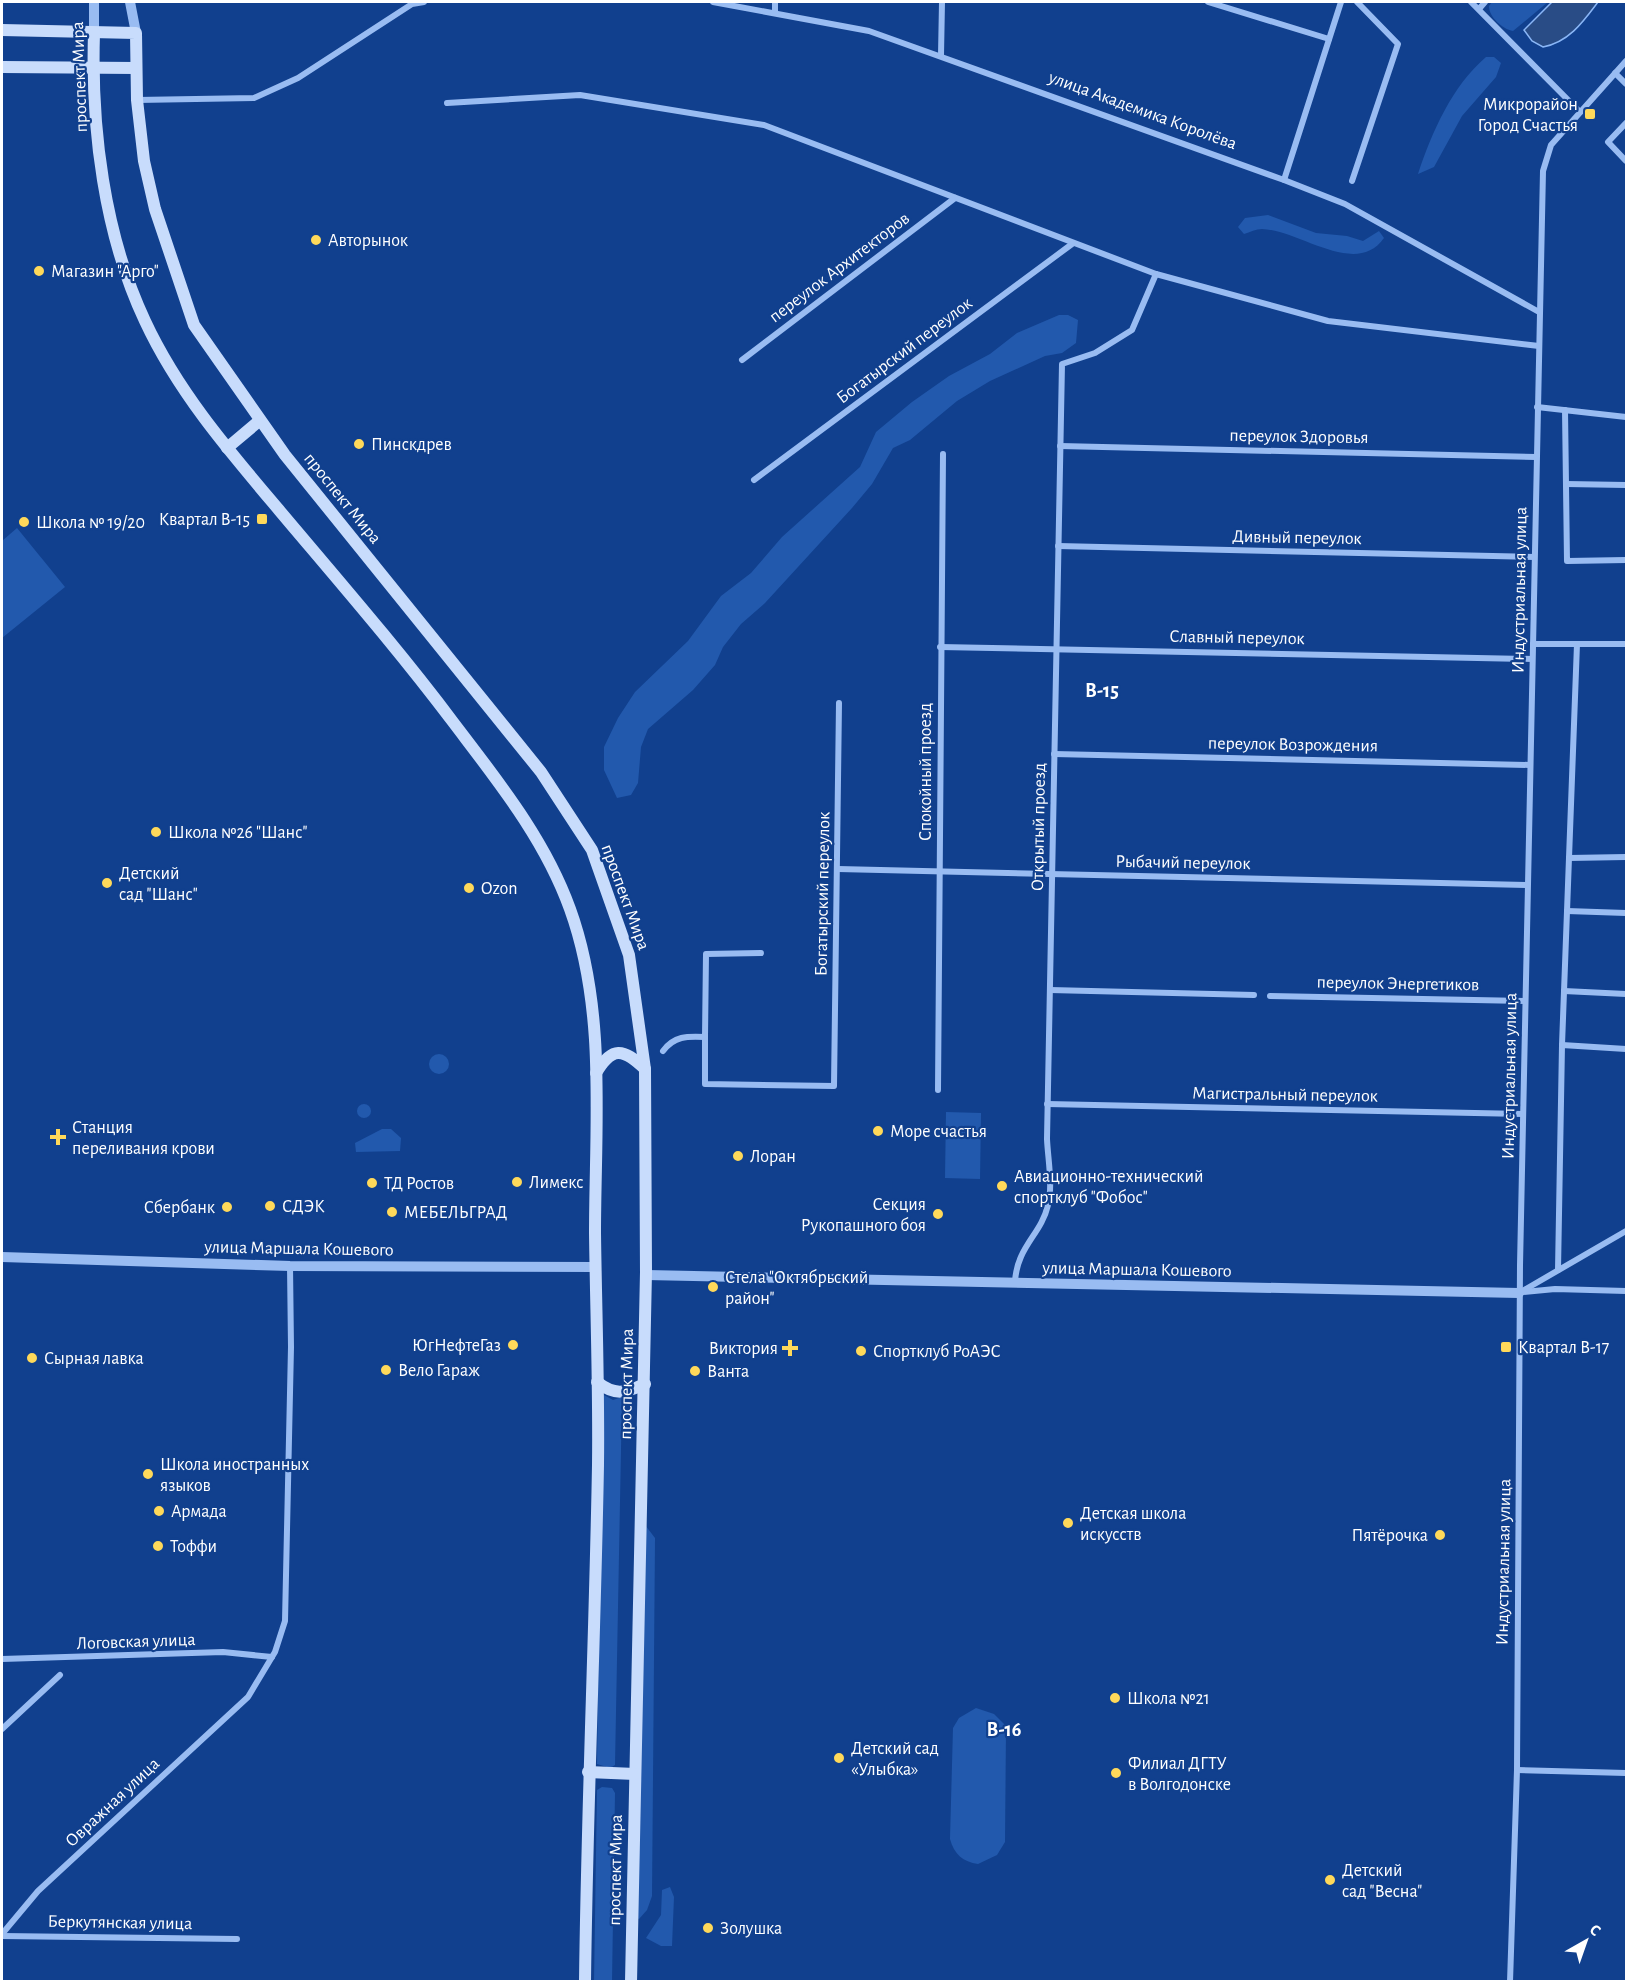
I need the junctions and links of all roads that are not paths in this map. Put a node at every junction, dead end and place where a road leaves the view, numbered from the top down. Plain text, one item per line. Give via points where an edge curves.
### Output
1 (94, 2) edge
2 (130, 2) edge
3 (424, 2) edge
4 (713, 2) edge
5 (775, 2) edge
6 (942, 2) edge
7 (1208, 2) edge
8 (1341, 2) edge
9 (1357, 2) edge
10 (1471, 2) edge
11 (1485, 2) edge
12 (412, 3) edge
13 (1479, 9) junction
14 (775, 13) junction
15 (2, 30) edge
16 (94, 33) junction
17 (136, 33) junction
18 (1329, 39) junction
19 (941, 55) junction
20 (1626, 61) edge
21 (2, 67) edge
22 (136, 68) junction
23 (93, 69) junction
24 (1615, 74) junction
25 (1626, 84) edge
26 (137, 99) junction
27 (447, 103) dead end
28 (1581, 112) junction
29 (1626, 123) edge
30 (1626, 161) edge
31 (1284, 180) junction
32 (1352, 181) dead end
33 (955, 198) junction
34 (1072, 244) junction
35 (1156, 274) junction
36 (1539, 312) junction
37 (1539, 346) junction
38 (742, 360) dead end
39 (1537, 408) junction
40 (1565, 410) junction
41 (1626, 417) edge
42 (259, 421) junction
43 (1060, 446) junction
44 (227, 448) junction
45 (943, 454) dead end
46 (1536, 457) junction
47 (754, 480) dead end
48 (1566, 484) junction
49 (1626, 485) edge
50 (1058, 546) junction
51 (1534, 557) junction
52 (1626, 560) edge
53 (1533, 644) junction
54 (1577, 644) junction
55 (1626, 644) edge
56 (940, 647) junction
57 (1056, 648) junction
58 (1532, 659) junction
59 (839, 703) dead end
60 (1054, 754) junction
61 (1530, 765) junction
62 (1626, 857) edge
63 (1569, 858) junction
64 (838, 869) junction
65 (940, 873) junction
66 (1052, 874) junction
67 (1527, 885) junction
68 (1567, 910) junction
69 (1626, 913) edge
70 (761, 953) dead end
71 (1050, 990) junction
72 (1564, 991) junction
73 (1626, 994) edge
74 (1254, 995) dead end
75 (1270, 996) dead end
76 (1525, 1001) junction
77 (705, 1037) junction
78 (1562, 1045) junction
79 (1626, 1049) edge
80 (663, 1051) dead end
81 (645, 1069) junction
82 (596, 1074) junction
83 (938, 1090) dead end
84 (1047, 1104) junction
85 (1523, 1114) junction
86 (1626, 1232) edge
87 (2, 1255) edge
88 (596, 1264) junction
89 (290, 1266) junction
90 (1558, 1270) junction
91 (646, 1274) junction
92 (1015, 1281) junction
93 (1520, 1290) junction
94 (1626, 1291) edge
95 (597, 1382) junction
96 (645, 1384) junction
97 (272, 1657) junction
98 (2, 1659) edge
99 (60, 1675) dead end
100 (2, 1729) edge
101 (1517, 1770) junction
102 (588, 1772) junction
103 (1626, 1773) edge
104 (635, 1774) junction
105 (2, 1935) edge
106 (237, 1939) dead end
107 (585, 1982) edge
108 (631, 1982) edge
109 (1510, 1982) edge

1 - 16 street, проспект Мира
2 - 17 street, проспект Мира
3 - 12 street
4 - 14 street, улица Академика Королёва
5 - 14 street
6 - 19 street
7 - 18 street
8 - 18 street
9 - 32 street via 1398,44
10 - 13 street
11 - 13 street
12 - 26 street via 298,78 254,98
13 - 28 street
14 - 19 street, улица Академика Королёва via 869,31
15 - 16 main road
16 - 17 main road
16 - 23 main road, проспект Мира
17 - 22 main road, проспект Мира
18 - 31 street
19 - 31 street, улица Академика Королёва
20 - 24 street, Индустриальная улица
21 - 23 main road
22 - 23 main road
22 - 26 main road, проспект Мира
23 - 44 main road, проспект Мира via 103,170 121,257 144,319 177,380
24 - 25 street
24 - 28 street, Индустриальная улица
26 - 42 main road, проспект Мира via 144,161 155,209 194,325
27 - 33 street via 580,95 764,126
28 - 36 street, Индустриальная улица via 1551,145 1543,171
29 - 30 street via 1608,142
31 - 36 street, улица Академика Королёва via 1345,204
33 - 34 street
33 - 38 street, переулок Архитекторов
34 - 35 street
34 - 47 street, Богатырский переулок
35 - 37 street via 1328,321
35 - 43 street, Открытый проезд via 1132,330 1095,353 1062,364
36 - 37 street, Индустриальная улица
37 - 39 street, Индустриальная улица
39 - 40 street
39 - 46 street, Индустриальная улица
40 - 41 street
40 - 48 street
42 - 44 main road
42 - 81 main road, проспект Мира via 541,772 592,850 629,955
43 - 46 street, переулок Здоровья
43 - 50 street, Открытый проезд
44 - 82 main road, проспект Мира via 420,678 506,792 553,867 583,947
45 - 56 street, Спокойный проезд
46 - 51 street, Индустриальная улица
48 - 49 street
48 - 52 street via 1567,561
50 - 51 street, Дивный переулок
50 - 57 street, Открытый проезд
51 - 53 street, Индустриальная улица
53 - 54 street
53 - 58 street, Индустриальная улица
54 - 55 street
54 - 63 street
56 - 57 street, Славный переулок
56 - 65 street, Спокойный проезд
57 - 58 street, Славный переулок
57 - 60 street, Открытый проезд
58 - 61 street, Индустриальная улица
59 - 64 street, Богатырский переулок
60 - 61 street, переулок Возрождения
60 - 66 street, Открытый проезд
61 - 67 street, Индустриальная улица
62 - 63 street
63 - 68 street
64 - 65 street, Рыбачий переулок
64 - 77 street, Богатырский переулок via 834,1086 705,1084
65 - 66 street, Рыбачий переулок
65 - 83 street, Спокойный проезд
66 - 67 street, Рыбачий переулок
66 - 71 street, Открытый проезд
67 - 76 street, Индустриальная улица
68 - 69 street
68 - 72 street
70 - 77 street via 706,954
71 - 74 street
71 - 84 street, Открытый проезд
72 - 73 street
72 - 78 street
75 - 76 street, переулок Энергетиков
76 - 85 street, Индустриальная улица
77 - 80 street via 683,1036
78 - 79 street
78 - 90 street
81 - 82 main road via 620,1052 606,1057
81 - 91 main road, проспект Мира
82 - 88 main road, проспект Мира
84 - 85 street, Магистральный переулок
84 - 92 street, Открытый проезд via 1048,1206 1023,1248
85 - 93 street, Индустриальная улица
86 - 90 street
87 - 88 street
87 - 89 street, улица Маршала Кошевого
88 - 89 street, улица Маршала Кошевого
88 - 95 main road, проспект Мира
89 - 97 street, Овражная улица via 285,1621
90 - 93 street
91 - 92 street, улица Маршала Кошевого
91 - 96 main road, проспект Мира
92 - 93 street, улица Маршала Кошевого
93 - 94 street, улица Маршала Кошевого
93 - 101 street, Индустриальная улица
95 - 96 main road via 608,1391 624,1394
95 - 102 main road, проспект Мира
96 - 104 main road, проспект Мира
97 - 98 street, Логовская улица via 223,1652
97 - 105 street, Овражная улица via 248,1696 38,1891
99 - 100 street
101 - 103 street
101 - 109 street, Индустриальная улица
102 - 104 main road
102 - 107 main road, проспект Мира
104 - 108 main road, проспект Мира
105 - 106 street, Беркутянская улица

